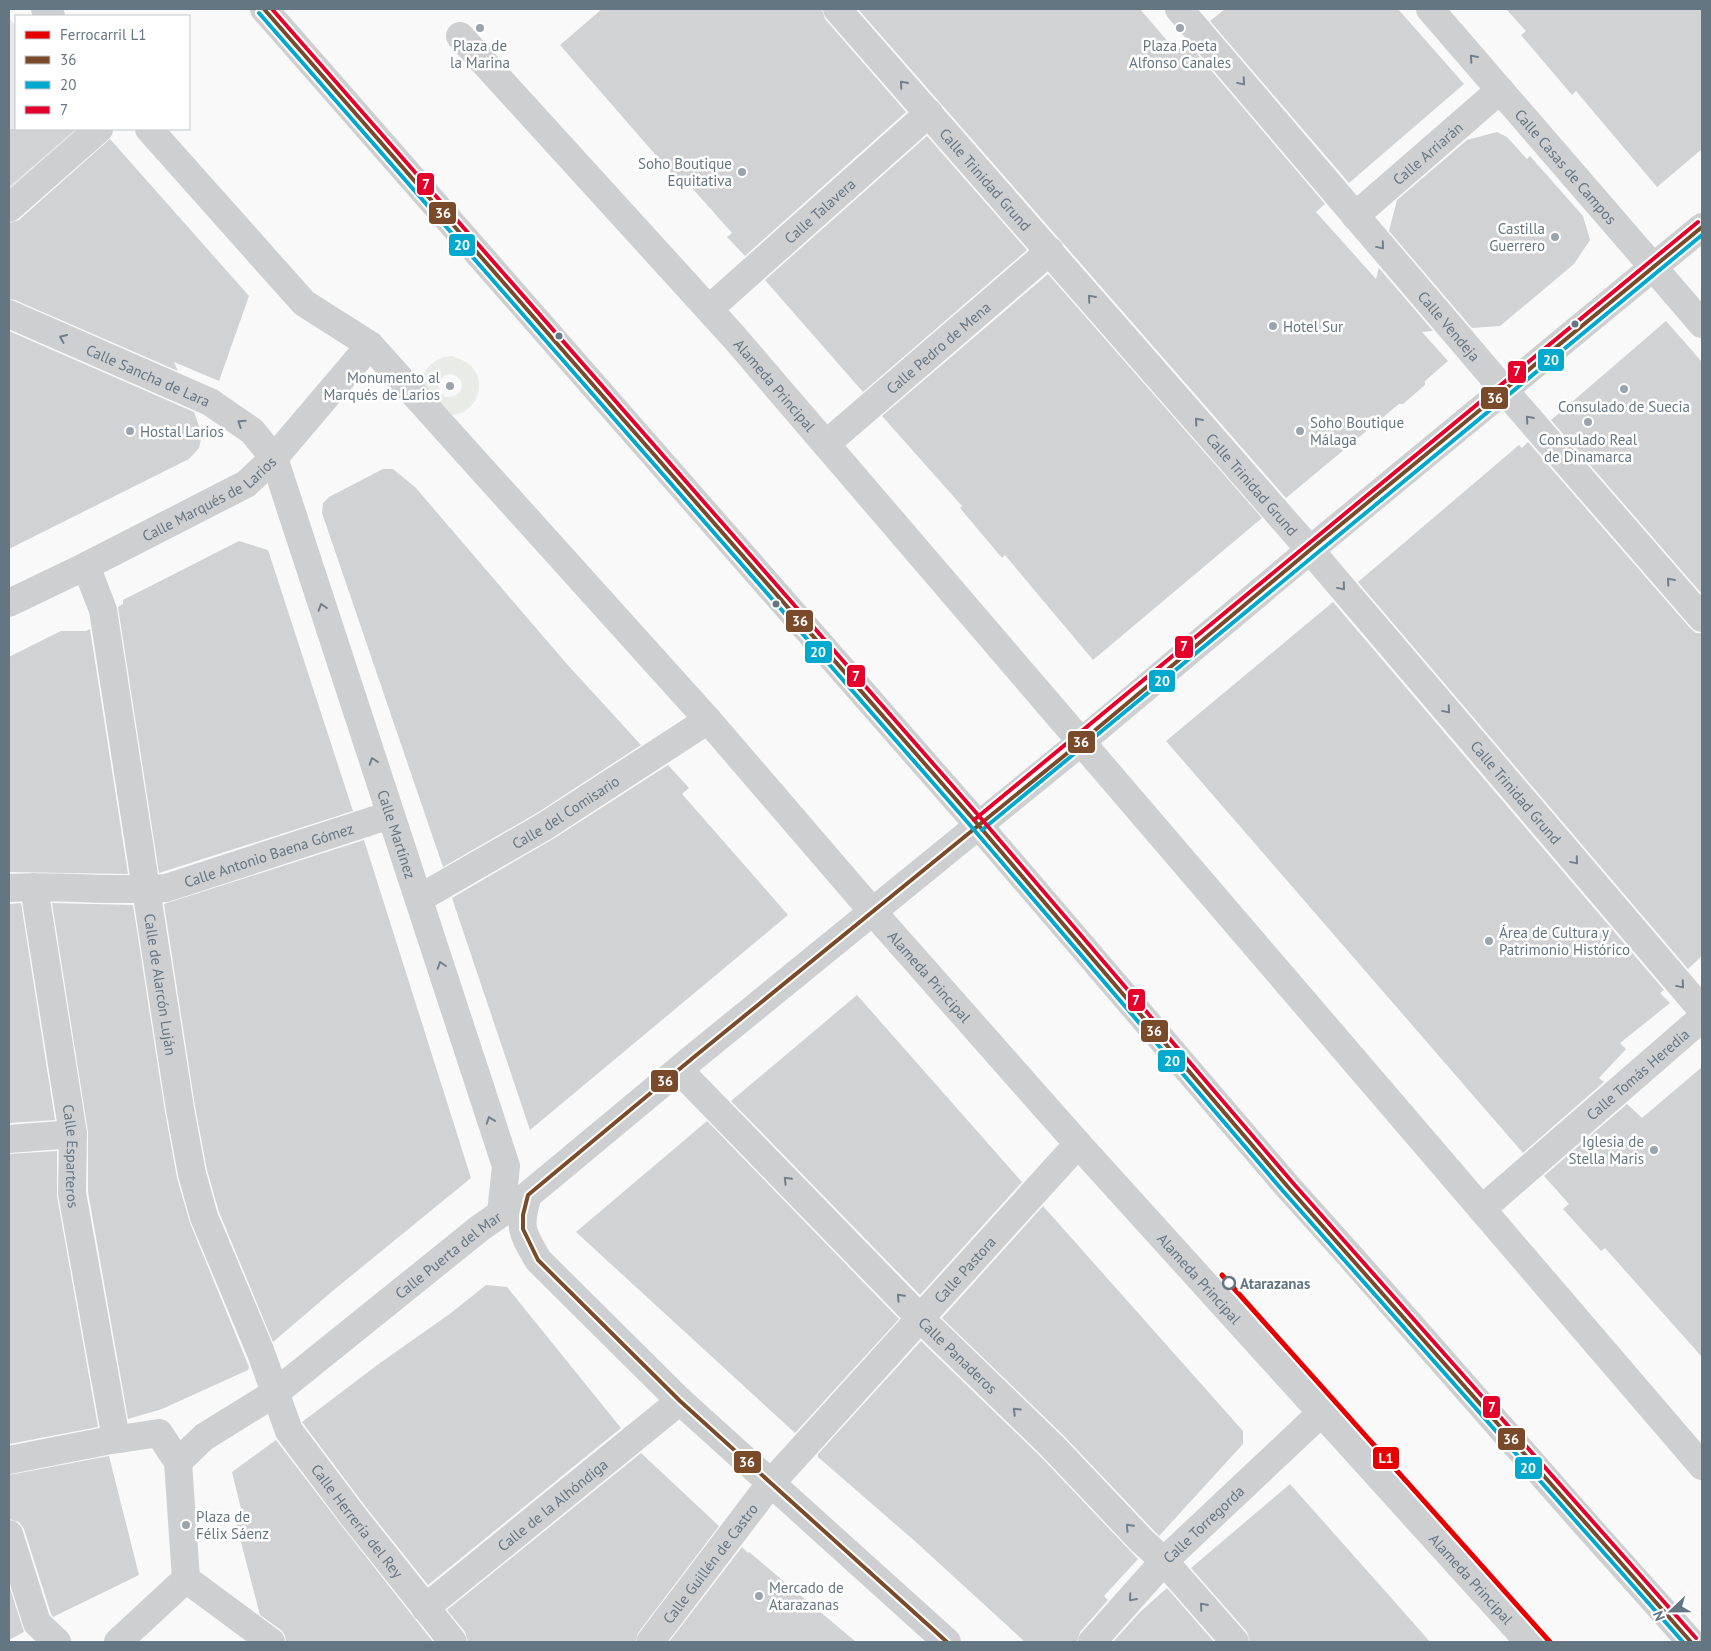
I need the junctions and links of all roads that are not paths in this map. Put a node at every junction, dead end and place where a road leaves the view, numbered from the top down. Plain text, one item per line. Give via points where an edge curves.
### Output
1 (264, 9) edge
2 (837, 9) edge
3 (1179, 9) edge
4 (1430, 9) edge
5 (460, 36) dead end
6 (1500, 90) junction
7 (929, 113) junction
8 (99, 130) edge
9 (150, 130) edge
10 (9, 208) edge
11 (1356, 216) junction
12 (1702, 227) edge
13 (1050, 251) junction
14 (1653, 268) junction
15 (709, 309) junction
16 (9, 314) edge
17 (1702, 324) edge
18 (370, 345) junction
19 (1504, 390) junction
20 (826, 444) junction
21 (274, 458) junction
22 (1310, 550) junction
23 (86, 566) junction
24 (9, 603) edge
25 (1702, 618) edge
26 (708, 720) junction
27 (1080, 742) junction
28 (390, 815) junction
29 (978, 825) junction
30 (21, 887) edge
31 (146, 889) junction
32 (420, 898) junction
33 (873, 912) junction
34 (1702, 1010) edge
35 (1702, 1018) edge
36 (679, 1070) junction
37 (73, 1134) junction
38 (9, 1139) edge
39 (1078, 1144) junction
40 (528, 1195) junction
41 (1482, 1209) junction
42 (501, 1213) junction
43 (920, 1319) junction
44 (275, 1393) junction
45 (680, 1401) junction
46 (1320, 1414) junction
47 (111, 1435) junction
48 (9, 1460) edge
49 (178, 1462) junction
50 (1702, 1466) edge
51 (770, 1484) junction
52 (9, 1534) edge
53 (1164, 1561) junction
54 (186, 1579) junction
55 (425, 1608) junction
56 (262, 1636) edge
57 (57, 1642) edge
58 (118, 1642) edge
59 (453, 1642) edge
60 (650, 1642) edge
61 (947, 1642) edge
62 (1092, 1642) edge
63 (1235, 1642) edge
64 (1529, 1642) edge
65 (1691, 1642) edge

1 - 29 street
7 -> 2 street, Calle Trinidad Grund
3 -> 11 street, Calle Vendeja
6 -> 4 street, Calle Casas de Campos
5 - 15 street, Alameda Principal
6 - 11 street, Calle Arriarán
6 - 14 street, Calle Casas de Campos
7 - 13 street, Calle Trinidad Grund
7 - 15 street, Calle Talavera
8 - 10 street
9 - 18 street via 304,303
11 -> 19 street, Calle Vendeja
12 - 14 street
13 - 20 street, Calle Pedro de Mena
22 -> 13 street, Calle Trinidad Grund
14 - 17 street, Calle Casas de Campos
14 - 19 street
15 - 20 street, Alameda Principal
21 -> 16 street, Calle Sancha de Lara via 252,431 210,402
18 - 21 street, Calle Marqués de Larios
18 - 26 street, Alameda Principal
19 - 22 street
25 -> 19 street, Calle Vendeja
20 - 27 street, Alameda Principal
21 - 23 street, Calle Marqués de Larios via 246,484
28 -> 21 street, Calle Martínez
22 - 27 street
22 -> 34 street, Calle Trinidad Grund
23 - 24 street, Calle Marqués de Larios
23 - 31 street, Calle de Alarcón Luján via 103,610
26 - 32 street, Calle del Comisario via 545,826
26 - 33 street, Alameda Principal
27 - 29 street
27 - 41 street, Alameda Principal
28 - 31 street, Calle Antonio Baena Gómez via 166,888
28 - 32 street, Calle Martínez
29 - 33 street
29 - 65 street via 1288,1188
30 - 31 street, Calle Antonio Baena Gómez
30 - 37 street, Calle Esparteros
31 - 44 street, Calle de Alarcón Luján via 192,1174 204,1217
42 -> 32 street, Calle Martínez via 506,1166
33 - 36 street, Calle Puerta del Mar
33 - 39 street, Alameda Principal
35 - 41 street, Calle Tomás Heredia
36 - 40 street, Calle Puerta del Mar
43 -> 36 street, Calle Panaderos
37 - 38 street
37 - 47 street, Calle Esparteros via 72,1193
39 - 43 street, Calle Pastora
39 - 46 street, Alameda Principal
40 - 42 street, Calle Puerta del Mar
40 - 45 street via 522,1216 524,1235 538,1260
41 - 50 street, Alameda Principal
42 - 44 street, Calle Puerta del Mar
43 - 51 street, Calle Pastora
53 -> 43 street, Calle Panaderos via 1052,1446
44 - 49 street, Calle Puerta del Mar via 204,1436
44 - 55 street, Calle Herrería del Rey via 295,1438
45 - 51 street
45 - 55 street, Calle de la Alhóndiga
46 - 53 street, Calle Torregorda
46 - 64 street, Alameda Principal
47 - 48 street
47 - 49 street via 159,1433
49 - 54 street
51 - 60 street, Calle Guillén de Castro
51 - 61 street
52 - 57 street via 37,1623
53 -> 62 street, Calle Torregorda
63 -> 53 street, Calle Panaderos
54 - 56 street
54 - 58 street
55 - 59 street, Calle Herrería del Rey

